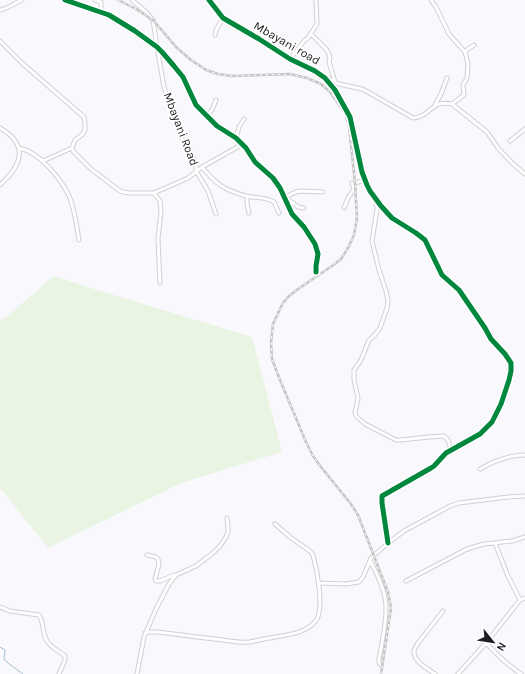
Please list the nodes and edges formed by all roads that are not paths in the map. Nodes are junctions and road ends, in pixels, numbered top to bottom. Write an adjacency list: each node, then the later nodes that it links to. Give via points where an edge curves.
1 (22, 0): 8 (street)
2 (65, 0): 9 (street)
3 (95, 0): 9 (street, via 101,2)
4 (132, 0): 15 (street, Mbayani Road, via 153,20)
5 (209, 0): 10 (street, Mbayani road)
6 (316, 0): 11 (street, via 317,24)
7 (431, 0): 16 (street, via 449,34)
8 (0, 10)
9 (102, 13): 15 (street, via 135,31)
10 (222, 18): 12 (street); 17 (street, Mbayani road)
11 (311, 34): 17 (street); 20 (street, via 329,54)
12 (215, 35)
13 (0, 41): 32 (street, via 84,117 85,130 75,140)
14 (474, 45): 16 (street)
15 (156, 47): 24 (street, via 178,71 193,100); 35 (street, Mbayani Road, via 168,99 184,144 196,162)
16 (465, 52): 22 (street, via 468,64 467,78 463,85 464,95)
17 (290, 59): 18 (street, Mbayani road)
18 (325, 78): 20 (street); 37 (street, Mbayani road, via 350,117)
19 (447, 78): 23 (street)
20 (335, 82): 23 (street, via 368,92 413,118 427,113)
21 (216, 100): 24 (street)
22 (452, 104): 23 (street, via 443,103); 36 (street, via 487,132 498,148)
23 (434, 107)
24 (206, 116): 28 (street)
25 (244, 119): 28 (street)
26 (0, 128): 31 (street, via 16,140)
27 (525, 129): 29 (street)
28 (236, 138): 30 (street)
29 (510, 141)
30 (243, 144): 34 (street); 42 (street, via 256,162 273,178)
31 (19, 148): 33 (street); 38 (street, via 14,171)
32 (72, 148): 33 (street); 40 (street, via 91,169 120,191)
33 (42, 161): 49 (street, via 51,169 70,198)
34 (202, 167): 35 (street); 41 (street, via 224,188)
35 (196, 171): 40 (street, via 181,182); 48 (street, Mbayani Road, via 208,191)
36 (525, 174)
37 (365, 180): 43 (street, Mbayani road); 45 (street, via 352,183 354,189)
38 (0, 186)
39 (323, 192): 42 (street, via 300,191)
40 (154, 193): 51 (street, via 160,201 161,211 158,239)
41 (248, 196): 46 (street); 47 (street, via 272,201)
42 (284, 196): 44 (street); 50 (street, via 292,214 315,244 318,254)
43 (375, 198): 52 (street, Mbayani road, via 392,218 425,240 442,275 459,290 491,339 511,363 511,374 492,422 480,434); 52 (street, via 377,209 372,241 388,301 380,328 369,340 354,370 358,398 355,413 365,424 396,440 444,436)
44 (304, 208)
45 (344, 208)
46 (250, 213)
47 (279, 213)
48 (216, 214)
49 (79, 240)
50 (316, 272)
51 (160, 283)
52 (451, 450): 59 (street, Mbayani road, via 434,466 382,496)
53 (525, 455): 54 (street, via 499,460)
54 (480, 469)
55 (525, 496): 59 (street, via 455,504 404,531)
56 (227, 518): 63 (street, via 228,532 220,546 196,566)
57 (275, 524): 65 (street, via 312,553)
58 (525, 537): 60 (street)
59 (388, 543): 62 (street)
60 (495, 543): 64 (street, via 467,549); 67 (street)
61 (147, 555): 63 (street, via 158,559 156,581)
62 (370, 561): 65 (street, via 359,582); 72 (street, via 382,586 386,608 379,663)
63 (176, 574): 70 (street, via 166,588)
64 (406, 581)
65 (318, 583): 70 (street, via 319,614 311,626 293,634 248,642)
66 (525, 598): 67 (street)
67 (520, 600): 71 (street)
68 (0, 607): 73 (street, via 39,615 46,639 65,656)
69 (443, 611): 75 (street, via 418,643 414,653 418,661)
70 (146, 633): 74 (street)
71 (486, 643): 76 (street); 77 (street)
72 (381, 665)
73 (59, 674)
74 (137, 674)
75 (435, 674)
76 (458, 674)
77 (521, 674)

